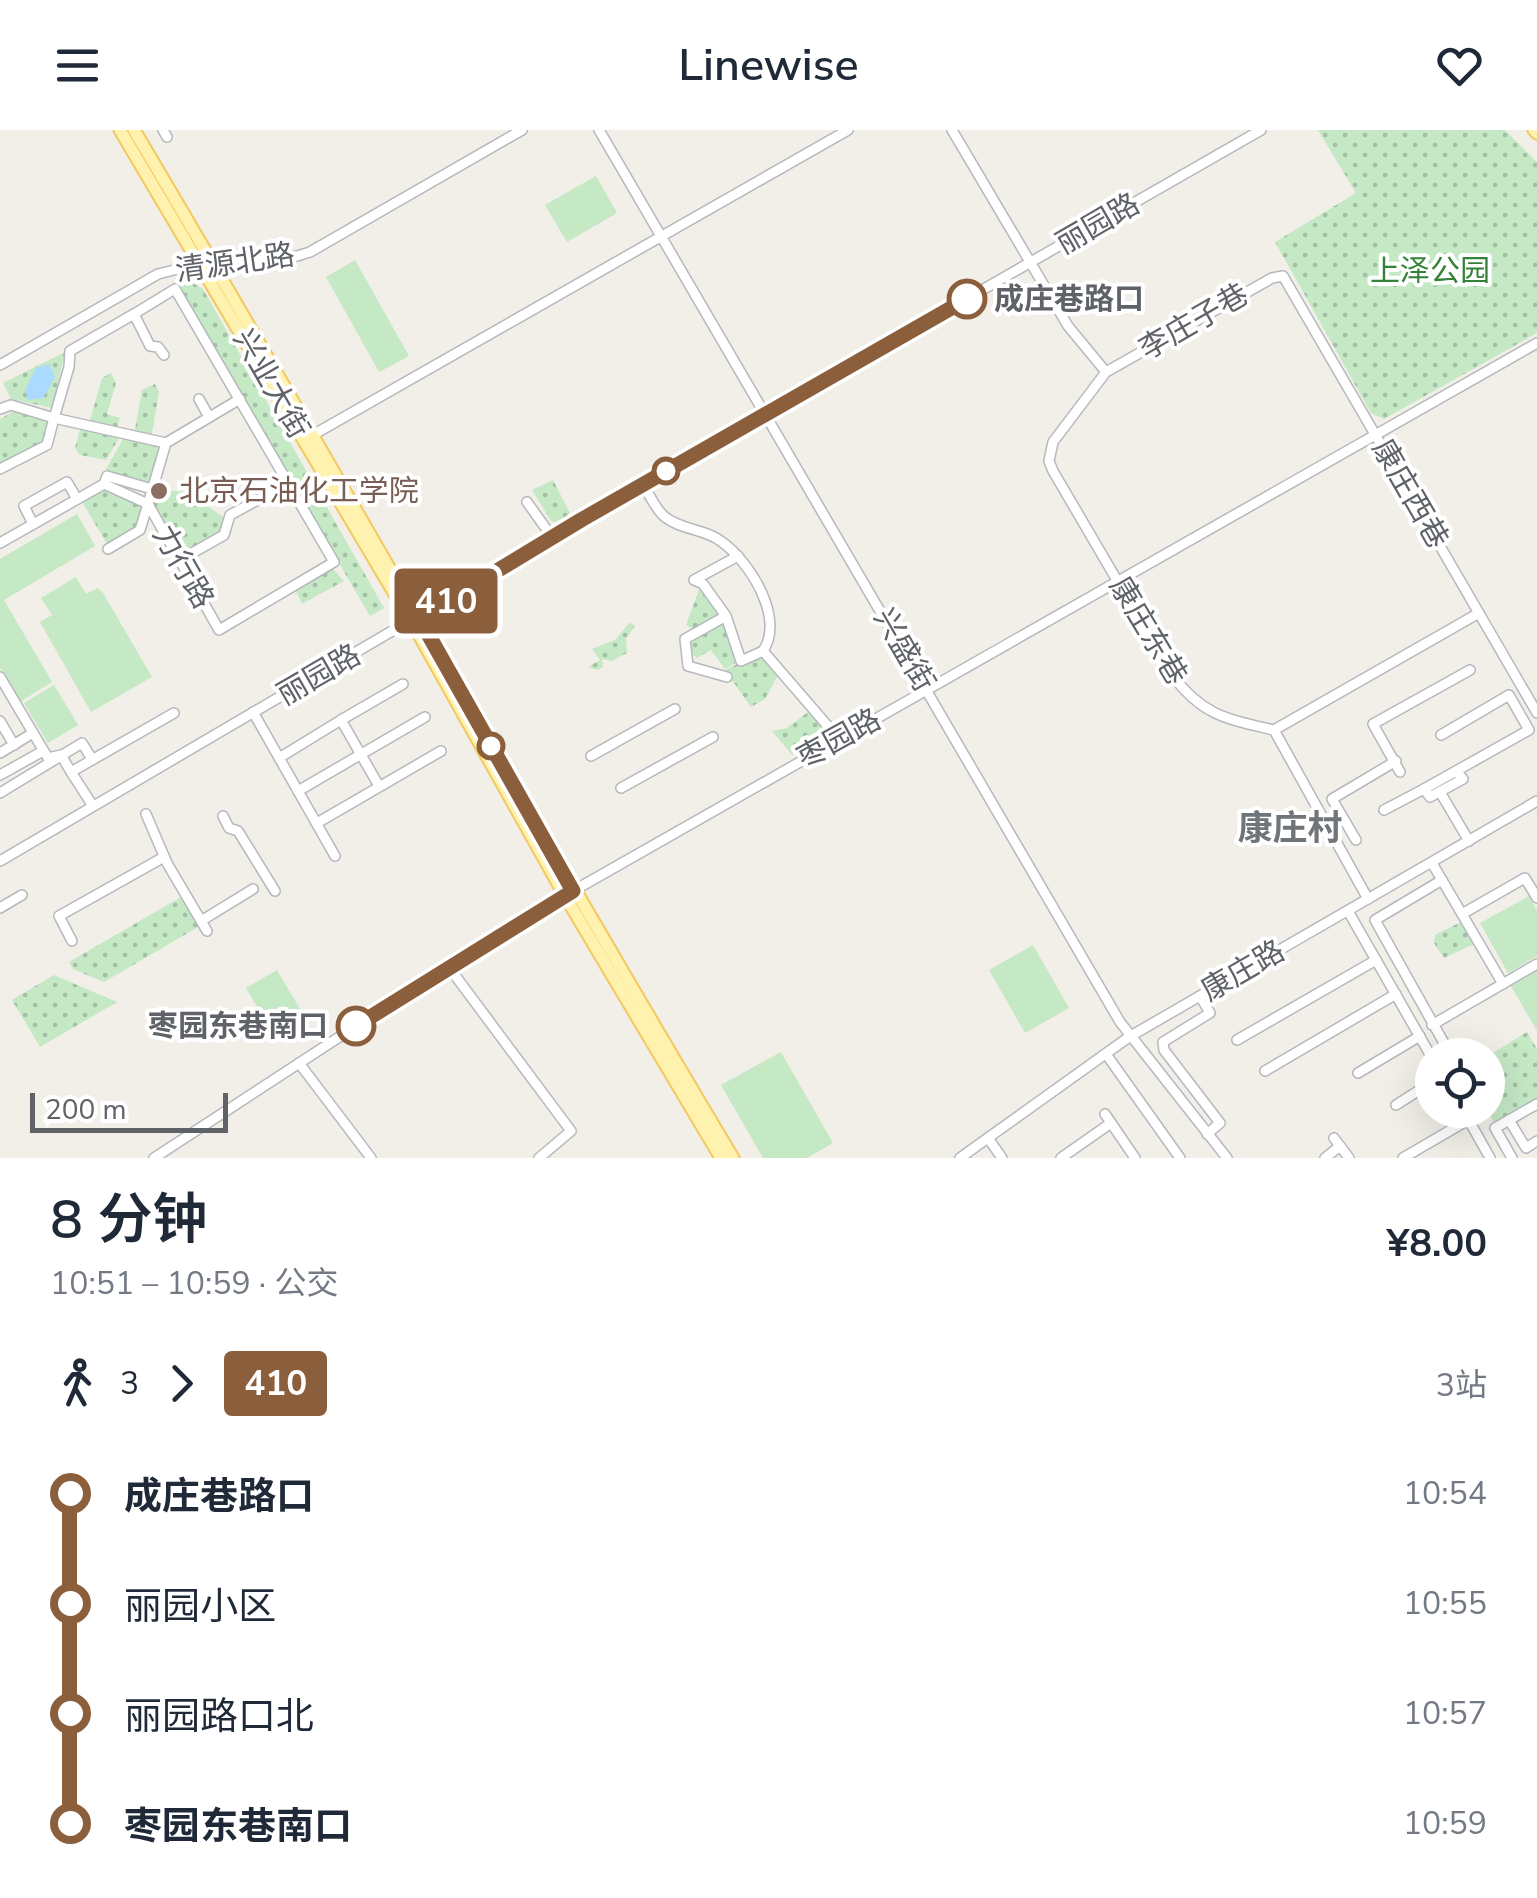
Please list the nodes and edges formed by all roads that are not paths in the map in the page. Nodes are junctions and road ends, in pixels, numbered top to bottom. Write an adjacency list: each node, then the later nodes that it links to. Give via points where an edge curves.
1 (120, 130): 10 (main road, 兴业大街)
2 (134, 130): 10 (main road, 兴业大街)
3 (522, 130): 10 (street, 清源北路, via 310,252)
4 (599, 130): 8 (street, 兴盛街)
5 (848, 130): 8 (street)
6 (952, 130): 9 (street)
7 (1262, 130): 9 (street, 丽园路)
8 (661, 236): 20 (street, 兴盛街); 24 (street)
9 (1030, 263): 16 (street); 20 (street, 丽园路)
10 (207, 265): 15 (street, 清源北路, via 145,280); 24 (main road, 兴业大街); 43 (main road, 兴业大街)
11 (1283, 276): 16 (street, 李庄子巷); 23 (street, 康庄西巷)
12 (134, 314): 14 (street, via 150,346); 18 (street, via 175,289); 22 (street, via 70,351)
13 (1537, 342): 23 (street, 枣园路)
14 (164, 354)
15 (0, 365)
16 (1106, 372): 40 (street, 康庄东巷, via 1052,442 1049,461)
17 (199, 399): 21 (street)
18 (240, 399): 21 (street); 27 (street)
19 (0, 408): 22 (street)
20 (765, 415): 29 (street, 丽园路); 49 (street, 兴盛街)
21 (210, 417): 25 (street)
22 (54, 418): 25 (street); 26 (street, via 47,445)
23 (1375, 435): 40 (street, 枣园路); 41 (street, 康庄西巷)
24 (311, 436): 43 (main road, 兴业大街)
25 (166, 443): 30 (street, 力行路)
26 (0, 469)
27 (288, 483): 39 (street, via 230,515 224,534); 39 (street, 力行路, via 334,562 219,630)
28 (104, 484): 30 (street, via 107,476); 31 (street); 33 (street)
29 (643, 484): 35 (street, 丽园路); 38 (street, via 664,516 721,540)
30 (152, 489): 33 (street, 力行路)
31 (77, 499): 34 (street); 34 (street, via 66,482 24,506)
32 (526, 502): 35 (street)
33 (148, 504): 37 (street, 力行路, via 140,530); 39 (street, 力行路)
34 (32, 524): 36 (street)
35 (552, 537): 43 (street, 丽园路)
36 (0, 543)
37 (108, 549)
38 (738, 556): 42 (street, via 694,580); 44 (street, via 765,602 769,628)
39 (180, 560)
40 (1118, 582): 49 (street, 枣园路); 59 (street, 康庄东巷, via 1188,697 1226,719)
41 (1479, 613): 55 (street, 康庄西巷); 59 (street)
42 (726, 616): 44 (street, via 742,661); 47 (street, via 684,639 688,666)
43 (415, 620): 54 (street, 丽园路); 99 (main road, 兴业大街)
44 (763, 652): 63 (street)
45 (1470, 670): 73 (street, via 1373,724)
46 (0, 677): 50 (street)
47 (727, 677)
48 (403, 684): 57 (street)
49 (927, 690): 63 (street, 枣园路); 117 (street, 兴盛街)
50 (14, 700): 51 (street); 60 (street)
51 (0, 708)
52 (675, 709): 69 (street)
53 (174, 712): 72 (street)
54 (253, 712): 71 (street); 85 (street, 丽园路)
55 (1537, 712)
56 (425, 718): 68 (street)
57 (341, 720): 68 (street); 71 (street)
58 (0, 721): 64 (street)
59 (1274, 730): 102 (street)
60 (33, 733): 64 (street); 65 (street)
61 (1441, 735): 74 (street, via 1509,695 1529,730)
62 (713, 736): 79 (street)
63 (839, 739): 99 (street, 枣园路)
64 (14, 745): 67 (street)
65 (44, 750): 70 (street, via 48,758); 77 (street)
66 (441, 751): 78 (street)
67 (0, 753)
68 (360, 754): 78 (street); 81 (street)
69 (591, 756)
70 (62, 758): 72 (street, via 82,744); 75 (street); 83 (street)
71 (278, 758): 81 (street)
72 (92, 759): 75 (street)
73 (1396, 762): 76 (street); 90 (street, via 1332,799)
74 (1456, 771): 80 (street); 82 (street, via 1463,779)
75 (71, 772): 85 (street)
76 (1400, 772)
77 (0, 775)
78 (379, 786): 89 (street)
79 (621, 788)
80 (1424, 789): 82 (street, via 1430,797); 86 (street)
81 (298, 791): 89 (street)
82 (1440, 792): 91 (street)
83 (0, 793)
84 (1537, 801): 91 (street, 康庄路)
85 (93, 806): 94 (street, 丽园路)
86 (1384, 810)
87 (146, 814): 93 (street)
88 (223, 816): 98 (street)
89 (317, 823): 92 (street)
90 (1356, 840)
91 (1469, 841): 95 (street, 康庄路)
92 (336, 856)
93 (164, 857): 106 (street); 108 (street, via 59,916)
94 (0, 861)
95 (1432, 862): 96 (street); 102 (street, 康庄路)
96 (1442, 880): 105 (street); 115 (street, via 1375,920)
97 (252, 889): 106 (street)
98 (275, 891)
99 (569, 893): 111 (street, 枣园路); 137 (main road, 兴业大街); 138 (main road, 兴业大街)
100 (22, 895): 103 (street)
101 (1537, 898): 105 (street, via 1525,878)
102 (1368, 899): 104 (street, 康庄路)
103 (0, 908)
104 (1348, 911): 109 (street); 114 (street, 康庄路)
105 (1462, 914): 112 (street)
106 (200, 921): 107 (street)
107 (206, 932)
108 (72, 940)
109 (1376, 960): 113 (street); 119 (street)
110 (1537, 964): 112 (street)
111 (448, 966): 121 (street, 枣园路); 136 (street, via 571,1131)
112 (1503, 984): 115 (street)
113 (1396, 994): 116 (street); 122 (street)
114 (1200, 996): 117 (street, 康庄路); 130 (street, via 1210,1014 1163,1042 1220,1123)
115 (1432, 1025): 118 (street)
116 (1420, 1036): 123 (street)
117 (1129, 1037): 120 (street, 康庄路); 130 (street, 兴盛街)
118 (1440, 1038)
119 (1237, 1040)
120 (1106, 1054): 131 (street, 康庄路); 143 (street)
121 (299, 1063): 134 (street, 枣园路); 135 (street)
122 (1265, 1071)
123 (1358, 1073)
124 (1415, 1093): 126 (street)
125 (1537, 1104): 127 (street)
126 (1396, 1105)
127 (1509, 1120): 132 (street, via 1526,1148); 148 (street, via 1494,1128)
128 (1447, 1128): 147 (street)
129 (1472, 1128): 133 (street)
130 (1207, 1134): 144 (street, 兴盛街)
131 (988, 1138): 139 (street, 康庄路); 140 (street)
132 (1537, 1141)
133 (1488, 1157)
134 (154, 1158)
135 (371, 1158)
136 (539, 1158)
137 (721, 1158)
138 (733, 1158)
139 (960, 1158)
140 (1002, 1158)
141 (1061, 1158): 142 (street, via 1108,1119)
142 (1135, 1158)
143 (1180, 1158)
144 (1227, 1158)
145 (1325, 1158): 146 (street, via 1337,1142)
146 (1349, 1158)
147 (1404, 1158)
148 (1512, 1158)

